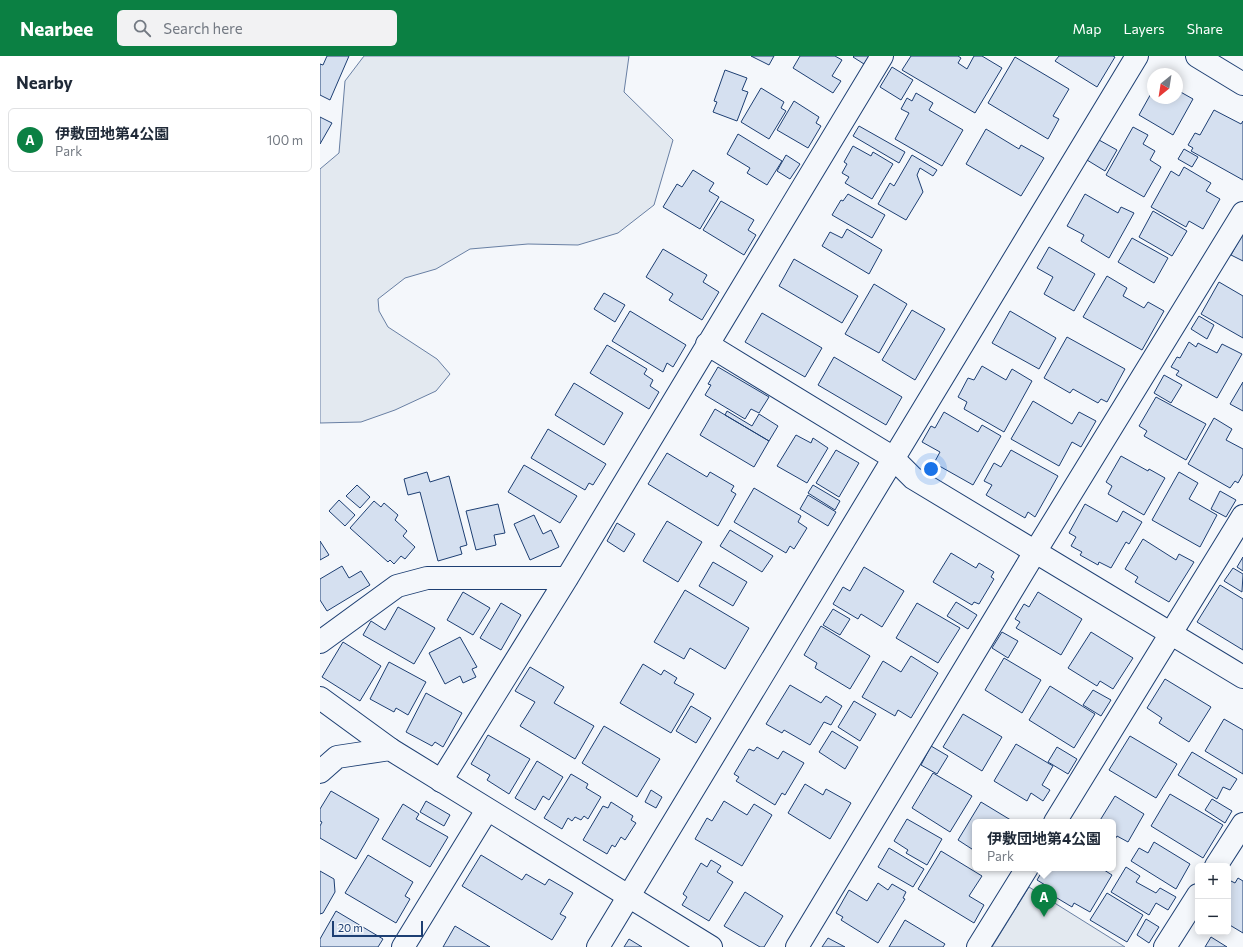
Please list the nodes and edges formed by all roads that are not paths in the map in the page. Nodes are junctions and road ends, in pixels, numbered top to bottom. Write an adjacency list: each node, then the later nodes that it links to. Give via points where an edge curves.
1 (882, 56): 6 (street)
2 (1137, 56): 7 (street)
3 (1197, 56): 4 (street)
4 (1243, 84)
5 (1243, 213): 9 (street)
6 (707, 344): 7 (street); 10 (street)
7 (892, 457): 9 (street, via 914,478); 23 (street)
8 (1243, 516): 11 (street)
9 (1035, 552): 11 (street); 28 (street)
10 (567, 578): 12 (street, via 427,578 397,586); 17 (street)
11 (1171, 633): 13 (street); 19 (street)
12 (320, 642)
13 (1243, 677)
14 (320, 698): 15 (street)
15 (390, 749): 16 (street, via 337,756); 17 (street)
16 (320, 772)
17 (441, 781): 18 (street)
18 (487, 810): 23 (street); 25 (street)
19 (1057, 819)
20 (1243, 824): 21 (street)
21 (1218, 863)
22 (1024, 871): 29 (street)
23 (628, 897): 26 (street); 27 (street)
24 (1195, 899): 30 (street)
25 (402, 947)
26 (598, 947)
27 (711, 947)
28 (796, 947)
29 (978, 947)
30 (1165, 947)

